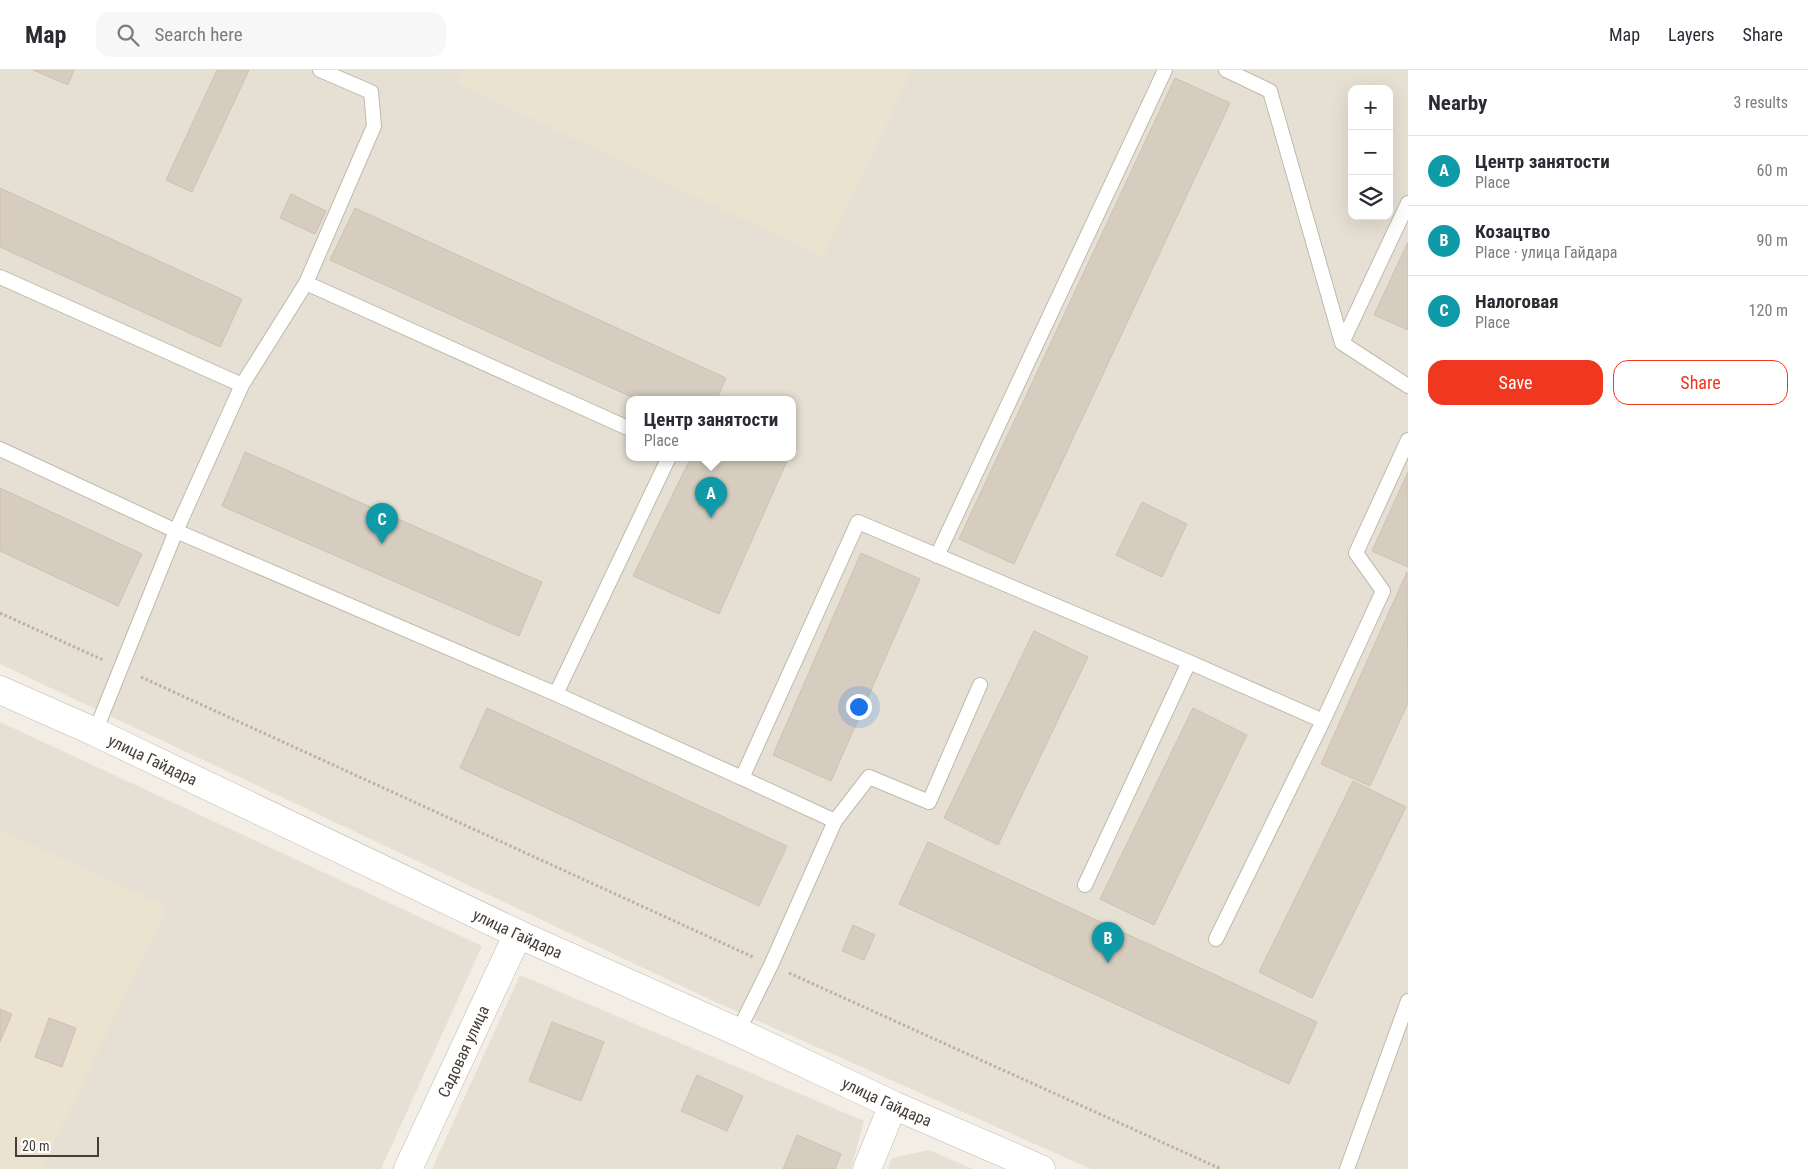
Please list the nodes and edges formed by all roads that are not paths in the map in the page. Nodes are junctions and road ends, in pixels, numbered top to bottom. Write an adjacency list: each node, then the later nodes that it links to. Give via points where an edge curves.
1 (320, 70): 6 (lane, via 371,92 374,126)
2 (1165, 70): 15 (lane)
3 (1226, 70): 7 (lane, via 1270,91)
4 (1408, 203): 7 (lane)
5 (0, 277): 8 (lane)
6 (306, 283): 8 (lane); 10 (lane)
7 (1342, 343): 9 (lane)
8 (242, 385): 14 (lane)
9 (1408, 386)
10 (626, 427)
11 (1408, 440): 20 (lane, via 1356,553 1383,591)
12 (0, 449): 14 (lane)
13 (667, 461): 19 (lane)
14 (176, 531): 19 (lane); 21 (lane)
15 (937, 556): 16 (lane); 22 (lane, via 858,522)
16 (1189, 662): 20 (lane); 24 (lane)
17 (980, 685): 23 (lane, via 929,802 869,777)
18 (0, 690): 21 (street, улица Гайдара)
19 (556, 694): 22 (lane)
20 (1323, 721): 26 (lane)
21 (95, 732): 25 (street, улица Гайдара)
22 (742, 778): 23 (lane)
23 (835, 821): 28 (lane)
24 (1085, 885)
25 (518, 934): 28 (street, улица Гайдара); 30 (street, Садовая улица)
26 (1216, 939)
27 (1408, 1001): 33 (lane)
28 (738, 1032): 29 (street, улица Гайдара)
29 (892, 1105): 31 (street); 32 (street, улица Гайдара)
30 (408, 1169)
31 (867, 1169)
32 (1041, 1169)
33 (1347, 1169)

